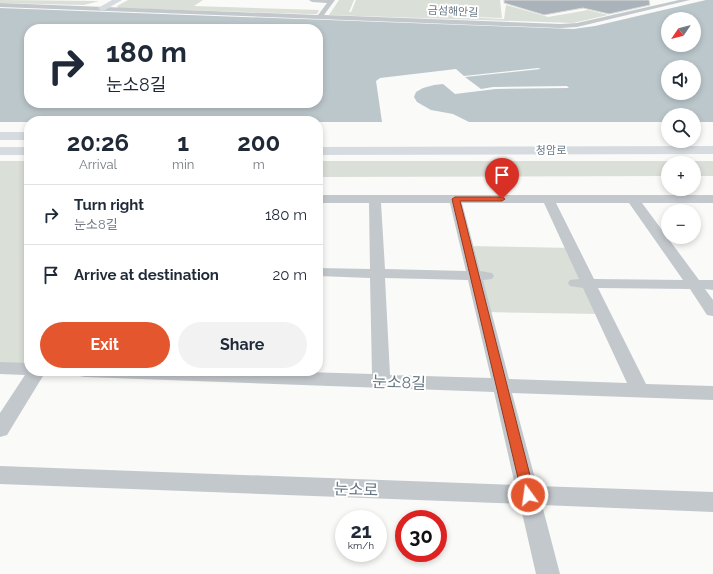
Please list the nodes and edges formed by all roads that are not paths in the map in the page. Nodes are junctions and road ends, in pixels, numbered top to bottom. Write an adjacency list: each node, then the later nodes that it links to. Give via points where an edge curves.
1 (118, 0): 8 (main road)
2 (312, 0): 5 (street)
3 (650, 0): 7 (street)
4 (688, 0): 7 (street, 금섬해안길)
5 (331, 1): 9 (street)
6 (0, 4): 8 (street, 금섬해안길)
7 (669, 4): 9 (street, 금섬해안길, via 577,25 560,26)
8 (102, 8): 9 (street, 금섬해안길)
9 (320, 16)
10 (0, 136): 11 (main road)
11 (24, 136)
12 (463, 137): 13 (main road, 청암로)
13 (661, 138)
14 (701, 138): 15 (main road)
15 (713, 138)
16 (713, 150): 19 (main road, 청암로)
17 (0, 151): 18 (main road)
18 (24, 151)
19 (323, 151)
20 (323, 199): 21 (street)
21 (375, 199): 22 (street); 27 (street)
22 (455, 199): 23 (street); 28 (street)
23 (548, 199): 24 (street); 29 (street)
24 (633, 199): 25 (street); 30 (street)
25 (713, 199)
26 (323, 272): 27 (street)
27 (378, 273): 28 (street); 37 (street)
28 (480, 276): 38 (street)
29 (582, 283): 30 (street); 39 (street)
30 (694, 285): 31 (street); 32 (street)
31 (713, 285)
32 (713, 311)
33 (0, 368): 34 (street)
34 (24, 369)
35 (34, 376): 41 (street)
36 (300, 376): 37 (street, 눈소8길)
37 (381, 381): 38 (street, 눈소8길)
38 (501, 386): 39 (street, 눈소8길); 43 (street)
39 (640, 391): 40 (street, 눈소8길)
40 (713, 393)
41 (0, 429)
42 (0, 475): 43 (street, 눈소로)
43 (528, 495): 44 (street, 눈소로); 45 (street)
44 (713, 502)
45 (548, 574)

